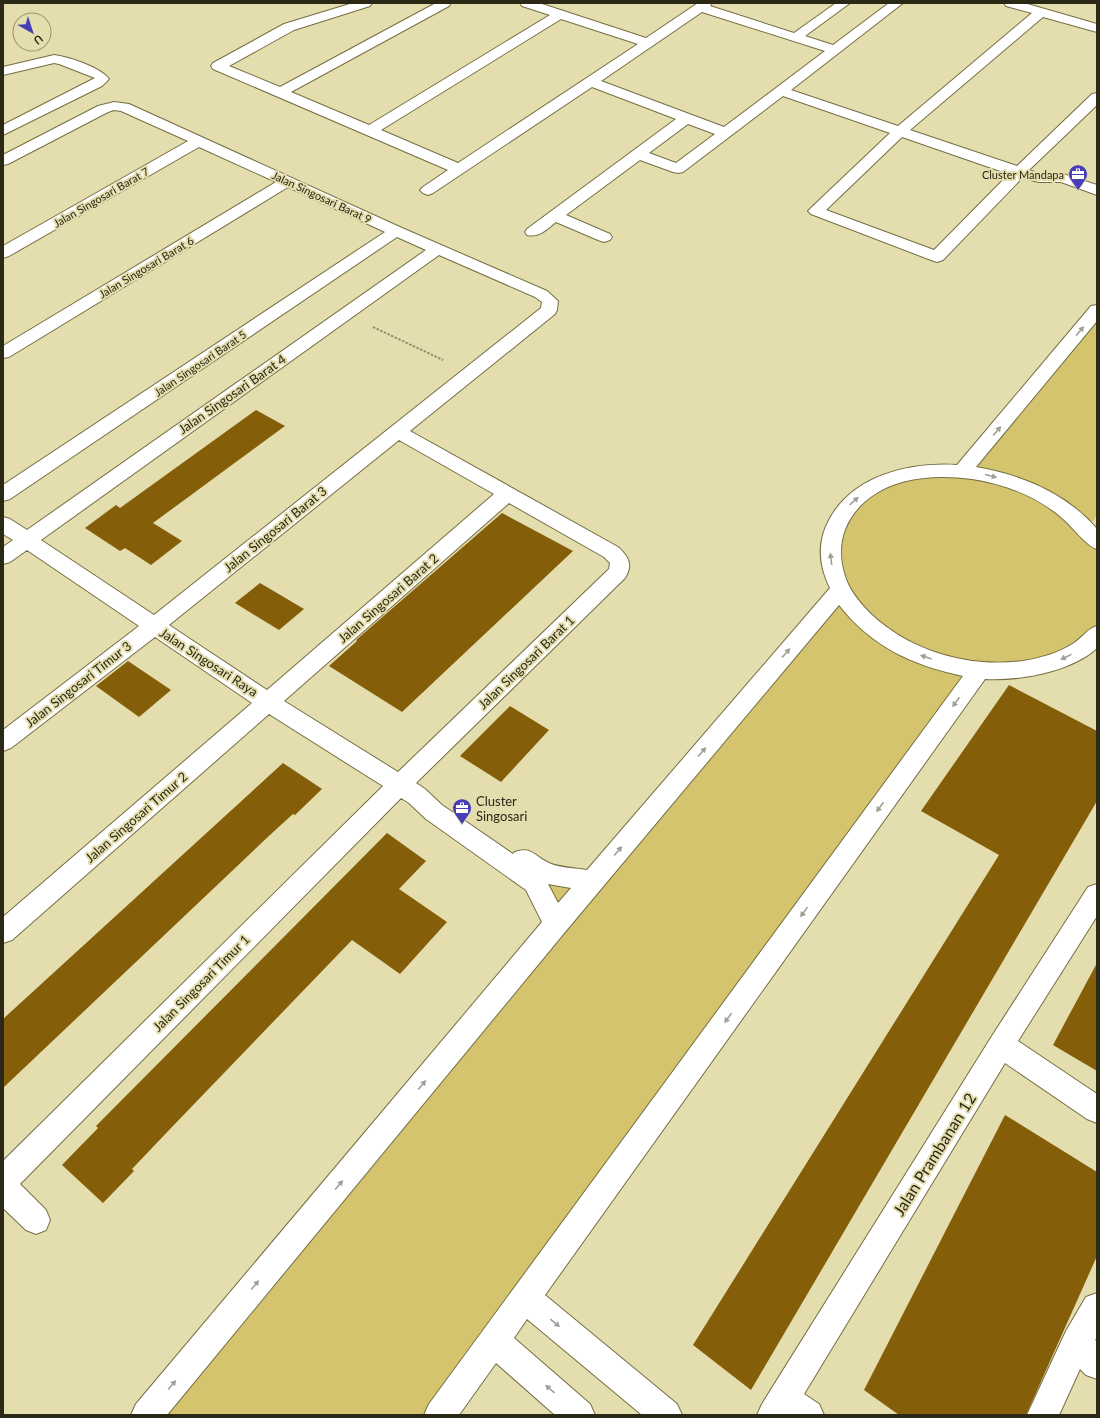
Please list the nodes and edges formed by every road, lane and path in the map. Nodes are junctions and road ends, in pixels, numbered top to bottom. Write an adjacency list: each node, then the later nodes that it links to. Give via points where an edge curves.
1 (366, 3): 17 (street, via 289,27 218,66)
2 (445, 3): 17 (street)
3 (526, 3): 9 (street)
4 (844, 3): 11 (street)
5 (897, 3): 13 (street)
6 (1010, 3): 8 (street)
7 (703, 5): 11 (street); 12 (street)
8 (1041, 12): 10 (street); 22 (street)
9 (560, 14): 12 (street); 21 (street)
10 (1097, 28)
11 (796, 37): 13 (street)
12 (648, 43): 15 (street)
13 (835, 50): 16 (street)
14 (3, 71): 20 (street, via 54,59 62,60 102,79)
15 (591, 82): 19 (street); 27 (street)
16 (782, 91): 22 (street); 23 (street)
17 (280, 93): 21 (street)
18 (1097, 97): 28 (street)
19 (687, 118): 23 (street); 25 (street)
20 (3, 131)
21 (370, 131): 27 (street)
22 (900, 131): 28 (street); 28 (street, via 816,210 943,260)
23 (726, 133): 25 (street, via 678,169)
24 (199, 141): 26 (street, Jalan Singosari Barat 9, via 124,107 114,106 103,109); 30 (street, Jalan Singosari Barat 9); 39 (street, Jalan Singosari Barat 7)
25 (638, 154): 34 (street)
26 (3, 161)
27 (459, 169): 31 (street)
28 (1019, 172): 29 (street)
29 (1039, 178): 32 (street, via 1063,178); 33 (street, via 1050,189)
30 (288, 181): 35 (street, Jalan Singosari Barat 9); 43 (street, Jalan Singosari Barat 6)
31 (428, 190)
32 (1097, 190)
33 (1057, 191)
34 (555, 216): 36 (street); 37 (street)
35 (396, 231): 38 (street, Jalan Singosari Barat 9); 47 (street, Jalan Singosari Barat 5)
36 (533, 232)
37 (604, 237)
38 (437, 249): 40 (street, Jalan Singosari Barat 9); 42 (street, Jalan Singosari Barat 4)
39 (3, 253)
40 (541, 294): 44 (street, Jalan Singosari Barat 3, via 550,301 549,310)
41 (1097, 310): 46 (street, one-way to 41)
42 (345, 314): 44 (path); 51 (street, Jalan Singosari Barat 4)
43 (3, 353)
44 (470, 372): 45 (street, Jalan Singosari Barat 3)
45 (397, 431): 48 (street); 54 (street, Jalan Singosari Barat 3)
46 (963, 471): 50 (street, one-way to 50, via 1026,487); 53 (street, one-way to 46, via 833,571 830,551 833,532 840,516 853,501 869,489 912,473)
47 (3, 494)
48 (507, 494): 57 (street, Jalan Singosari Barat 2); 59 (street, Jalan Singosari Barat 1, via 611,552 621,566 618,573)
49 (3, 524): 51 (street, Jalan Singosari Raya)
50 (1094, 528)
51 (28, 540): 52 (street, Jalan Singosari Barat 4); 54 (street, Jalan Singosari Raya)
52 (3, 557)
53 (840, 590): 56 (street, one-way to 53, via 921,656 894,643 854,610); 61 (street, one-way to 53)
54 (154, 626): 57 (street, Jalan Singosari Raya); 58 (street, Jalan Singosari Timur 3)
55 (1097, 634): 56 (street, one-way to 56, via 1079,650 1058,661 1007,671)
56 (979, 670): 70 (street, one-way to 70)
57 (268, 702): 59 (street, Jalan Singosari Raya); 64 (street, Jalan Singosari Timur 2)
58 (3, 742)
59 (408, 791): 60 (street, via 434,812); 67 (street, Jalan Singosari Timur 1)
60 (540, 878): 61 (street); 63 (street)
61 (592, 880): 63 (street)
62 (1097, 895): 65 (street, Jalan Prambanan 12)
63 (556, 924): 76 (street, one-way to 63)
64 (3, 932)
65 (1001, 1045): 66 (street); 75 (street, Jalan Prambanan 12)
66 (1097, 1110)
67 (3, 1181)
68 (3, 1188): 69 (street)
69 (36, 1220)
70 (525, 1298): 72 (street); 79 (street, one-way to 79)
71 (1097, 1308): 73 (street)
72 (494, 1341): 77 (street); 78 (street, one-way to 72)
73 (1077, 1342): 74 (street); 80 (street)
74 (1097, 1364)
75 (788, 1410)
76 (147, 1415)
77 (440, 1415)
78 (579, 1415)
79 (666, 1415)
80 (1043, 1415)

